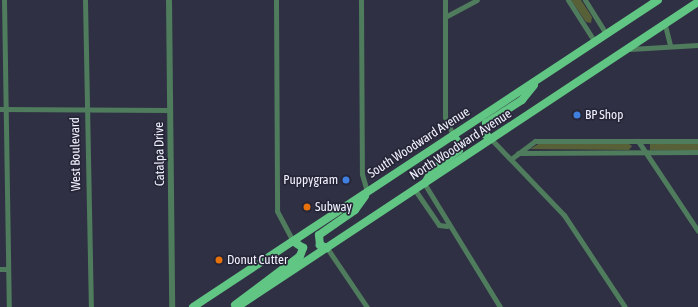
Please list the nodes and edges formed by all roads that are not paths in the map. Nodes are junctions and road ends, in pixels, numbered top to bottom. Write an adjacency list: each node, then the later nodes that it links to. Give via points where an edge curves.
1 (4, 0): 21 (street)
2 (85, 0): 22 (street, West Boulevard)
3 (169, 0): 23 (street, Catalpa Drive)
4 (276, 0): 37 (street, via 278,211)
5 (361, 0): 34 (street, via 362,174)
6 (451, 0): 11 (street)
7 (477, 0): 13 (street)
8 (568, 0): 16 (street)
9 (585, 0): 15 (street)
10 (658, 0): 15 (main road, South Woodward Avenue)
11 (445, 1): 13 (street)
12 (698, 2): 14 (main road, North Woodward Avenue)
13 (445, 17): 24 (street, via 445,117)
14 (665, 25): 17 (street); 19 (main road, North Woodward Avenue)
15 (606, 34): 16 (main road, South Woodward Avenue)
16 (595, 42): 20 (main road, South Woodward Avenue)
17 (670, 45): 18 (street); 19 (street)
18 (698, 45)
19 (630, 48): 25 (main road, North Woodward Avenue)
20 (540, 78): 24 (main road, South Woodward Avenue); 25 (main road, via 522,100 486,123 486,135)
21 (3, 109): 22 (street); 40 (street)
22 (87, 110): 23 (street); 42 (street, West Boulevard)
23 (170, 110): 43 (street, Catalpa Drive)
24 (453, 135): 32 (main road, via 460,144 459,150 433,168); 34 (main road, South Woodward Avenue)
25 (491, 139): 31 (street); 32 (main road, North Woodward Avenue)
26 (638, 141): 27 (street); 28 (street); 30 (street, via 535,141)
27 (698, 141)
28 (644, 152): 29 (street); 30 (street); 36 (street)
29 (698, 152)
30 (518, 153): 31 (street)
31 (512, 159): 49 (street, via 564,215)
32 (424, 184): 33 (main road, North Woodward Avenue); 35 (street, via 448,219)
33 (415, 190): 35 (street, via 439,225); 38 (main road, North Woodward Avenue)
34 (367, 192): 37 (main road, South Woodward Avenue); 38 (main road, via 355,210 319,235 320,246)
35 (447, 226): 48 (street)
36 (698, 230)
37 (293, 241): 44 (main road, South Woodward Avenue); 45 (main road, via 302,248 300,256 246,294)
38 (327, 248): 46 (main road, North Woodward Avenue); 47 (street)
39 (0, 269): 40 (street)
40 (8, 269): 41 (street)
41 (9, 307)
42 (92, 307)
43 (172, 307)
44 (193, 307)
45 (233, 307)
46 (237, 307)
47 (367, 307)
48 (500, 307)
49 (625, 307)

